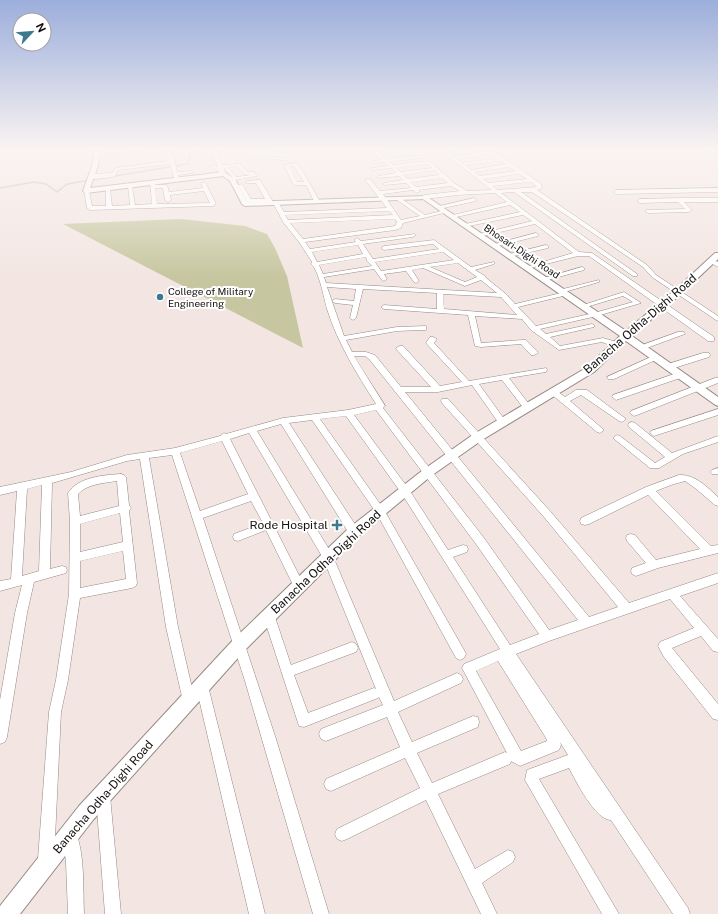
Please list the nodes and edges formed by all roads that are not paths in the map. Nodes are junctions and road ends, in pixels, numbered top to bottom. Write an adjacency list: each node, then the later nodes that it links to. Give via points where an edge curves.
1 (86, 191): 37 (street, via 90,208)
2 (108, 192): 37 (street)
3 (131, 192): 35 (street)
4 (154, 192): 36 (street)
5 (185, 192): 22 (street)
6 (207, 192): 36 (street, via 213,204)
7 (239, 192): 32 (street, via 245,204)
8 (244, 192): 32 (street, via 249,201)
9 (265, 192): 32 (street)
10 (312, 192): 33 (street)
11 (391, 192): 20 (street)
12 (418, 192): 23 (street)
13 (496, 192): 14 (street); 21 (street); 34 (street)
14 (503, 192)
15 (517, 192): 47 (street)
16 (535, 192): 44 (street)
17 (616, 192): 18 (street)
18 (641, 192)
19 (688, 192): 28 (street)
20 (379, 193): 25 (street)
21 (466, 193): 23 (street)
22 (167, 194): 30 (street)
23 (423, 197): 24 (street); 41 (street, Bhosari-Dighi Road)
24 (399, 198): 25 (street); 46 (street)
25 (384, 199): 33 (street); 38 (street)
26 (474, 200): 41 (street)
27 (679, 200): 28 (street); 31 (street); 40 (street, via 689,210)
28 (698, 200): 29 (street); 39 (street)
29 (718, 200)
30 (168, 201)
31 (640, 201)
32 (272, 202): 33 (street); 43 (street)
33 (317, 202)
34 (511, 203): 41 (street); 42 (street)
35 (133, 206): 36 (street); 37 (street)
36 (155, 206)
37 (109, 207)
38 (390, 209): 43 (street); 45 (street)
39 (707, 209)
40 (648, 211)
41 (445, 212): 46 (street); 51 (street, Bhosari-Dighi Road)
42 (524, 212): 50 (street); 51 (street)
43 (281, 214): 48 (street)
44 (570, 215): 47 (street); 88 (street, via 645,266 654,276)
45 (395, 217): 48 (street); 49 (street)
46 (424, 217): 49 (street)
47 (554, 218): 78 (street)
48 (286, 222): 56 (street)
49 (400, 222): 52 (street, via 399,227)
50 (537, 222): 53 (street); 63 (street)
51 (464, 225): 53 (street, Bhosari-Dighi Road)
52 (352, 234): 56 (street); 57 (street)
53 (478, 235): 58 (street, Bhosari-Dighi Road)
54 (536, 235): 58 (street)
55 (413, 236): 57 (street)
56 (302, 241): 62 (street)
57 (359, 244): 62 (street); 64 (street)
58 (494, 245): 65 (street, Bhosari-Dighi Road)
59 (546, 247): 65 (street)
60 (384, 248): 61 (street, via 434,242)
61 (444, 250): 67 (street); 68 (street)
62 (308, 251): 70 (street)
63 (578, 254): 73 (street); 94 (street, via 590,254)
64 (366, 255): 67 (street); 70 (street)
65 (508, 255): 73 (street, Bhosari-Dighi Road)
66 (716, 260): 88 (street, Banacha Odha-Dighi Road)
67 (370, 261): 71 (street)
68 (458, 261): 72 (street); 75 (street)
69 (492, 263): 75 (street)
70 (314, 264): 79 (street)
71 (375, 267): 77 (street); 79 (street)
72 (424, 267): 74 (street); 80 (street, via 465,284)
73 (528, 268): 82 (street, Bhosari-Dighi Road)
74 (408, 269): 77 (street); 83 (street)
75 (471, 269): 80 (street)
76 (582, 269): 82 (street)
77 (379, 273): 81 (street)
78 (635, 275)
79 (321, 276): 85 (street)
80 (483, 277): 90 (street)
81 (384, 279)
82 (544, 279): 89 (street, Bhosari-Dighi Road)
83 (416, 281)
84 (597, 281): 89 (street)
85 (323, 285): 86 (street); 113 (street, via 334,324)
86 (360, 287): 87 (street); 93 (street)
87 (440, 292): 90 (street); 100 (street)
88 (678, 292): 94 (street, Banacha Odha-Dighi Road); 107 (street)
89 (563, 293): 95 (street); 96 (street, Bhosari-Dighi Road)
90 (504, 295): 95 (street)
91 (399, 300): 98 (street)
92 (335, 301): 93 (street)
93 (356, 303): 105 (street)
94 (663, 305): 115 (street); 116 (street, Banacha Odha-Dighi Road)
95 (513, 306): 104 (street)
96 (583, 306): 102 (street, Bhosari-Dighi Road); 102 (street, via 624,294 638,303)
97 (384, 307): 98 (street)
98 (401, 308): 99 (street); 103 (street)
99 (425, 310): 100 (street); 106 (street)
100 (442, 311): 101 (street)
101 (471, 313): 104 (street); 119 (street, via 478,344 523,342)
102 (595, 315): 110 (street); 116 (street, Bhosari-Dighi Road)
103 (403, 317)
104 (522, 317): 110 (street)
105 (352, 318)
106 (425, 318)
107 (718, 319)
108 (592, 326): 112 (street)
109 (423, 328): 113 (street, via 398,328)
110 (534, 328): 112 (street)
111 (681, 334): 117 (street)
112 (545, 336): 116 (street, via 559,348 603,340)
113 (342, 339): 120 (street)
114 (433, 339): 129 (street, via 430,343)
115 (711, 339)
116 (621, 340): 117 (street, Bhosari-Dighi Road); 133 (street, Banacha Odha-Dighi Road)
117 (641, 347): 122 (street, Bhosari-Dighi Road)
118 (400, 348): 131 (street)
119 (534, 353)
120 (349, 354): 132 (street, via 370,354); 137 (street, via 380,403)
121 (706, 355): 123 (street)
122 (656, 358): 123 (street, Bhosari-Dighi Road); 126 (street)
123 (668, 367): 125 (street, Bhosari-Dighi Road)
124 (543, 370): 127 (street)
125 (680, 374): 130 (street, Bhosari-Dighi Road); 134 (street)
126 (611, 377)
127 (504, 378): 129 (street); 138 (street)
128 (718, 380): 130 (street)
129 (471, 384): 131 (street); 145 (street)
130 (699, 388): 136 (street, Bhosari-Dighi Road); 141 (street)
131 (438, 389): 132 (street)
132 (398, 390): 155 (street)
133 (559, 397): 138 (street, Banacha Odha-Dighi Road); 143 (street, via 584,392); 148 (street)
134 (616, 397)
135 (445, 401): 151 (street)
136 (718, 402)
137 (379, 408): 140 (street); 158 (street)
138 (528, 408): 145 (street, Banacha Odha-Dighi Road)
139 (718, 412): 149 (street)
140 (348, 413): 142 (street); 163 (street)
141 (634, 413)
142 (314, 417): 144 (street); 167 (street)
143 (622, 419)
144 (283, 421): 147 (street); 172 (street)
145 (503, 423): 151 (street, Banacha Odha-Dighi Road)
146 (632, 424): 157 (street)
147 (251, 429): 150 (street); 179 (street)
148 (600, 430)
149 (654, 433)
150 (224, 436): 154 (street); 164 (street)
151 (478, 437): 155 (street, Banacha Odha-Dighi Road); 192 (street)
152 (617, 438): 157 (street, via 650,465 656,466)
153 (718, 439): 157 (street)
154 (174, 451): 156 (street); 168 (street)
155 (453, 455): 158 (street, Banacha Odha-Dighi Road); 194 (street)
156 (144, 456): 159 (street, via 127,458); 206 (street, via 172,627)
157 (671, 457)
158 (427, 473): 163 (street, Banacha Odha-Dighi Road); 196 (street, via 480,541)
159 (47, 480): 160 (street); 184 (street)
160 (22, 485): 162 (street); 187 (street)
161 (649, 490): 165 (street, via 686,478); 170 (street); 177 (street)
162 (0, 491)
163 (405, 491): 167 (street, Banacha Odha-Dighi Road); 178 (street)
164 (254, 496): 168 (street); 171 (street)
165 (718, 502)
166 (126, 508): 169 (street); 169 (street, via 121,477 84,484 73,493); 175 (street)
167 (380, 511): 172 (street, Banacha Odha-Dighi Road); 200 (street)
168 (197, 516): 197 (street)
169 (75, 521): 180 (street)
170 (585, 521)
171 (269, 525): 173 (street); 189 (street)
172 (354, 532): 179 (street, Banacha Odha-Dighi Road)
173 (238, 537)
174 (631, 538): 181 (street)
175 (129, 545): 180 (street); 190 (street, via 132,583)
176 (463, 549): 178 (street)
177 (714, 550): 181 (street)
178 (446, 555): 201 (street)
179 (328, 557): 189 (street, Banacha Odha-Dighi Road); 207 (street)
180 (75, 558): 190 (street)
181 (654, 565): 183 (street)
182 (62, 570): 184 (street)
183 (636, 571)
184 (44, 575): 186 (street)
185 (718, 578): 191 (street)
186 (29, 579): 187 (street); 211 (street)
187 (16, 582): 188 (street)
188 (0, 586)
189 (299, 586): 193 (street, Banacha Odha-Dighi Road)
190 (75, 594): 221 (street, via 55,712)
191 (672, 594): 192 (street); 195 (street)
192 (627, 609): 194 (street)
193 (270, 615): 197 (street, Banacha Odha-Dighi Road); 202 (street)
194 (587, 623): 196 (street)
195 (703, 630): 198 (street); 208 (street, via 664,646)
196 (547, 636): 201 (street)
197 (240, 644): 204 (street, Banacha Odha-Dighi Road); 227 (street)
198 (717, 647)
199 (352, 648): 202 (street)
200 (460, 654)
201 (504, 654): 201 (street, via 554,741 554,745 520,759 468,668); 217 (street)
202 (287, 672): 205 (street, via 304,721)
203 (457, 679): 207 (street)
204 (202, 686): 206 (street, Banacha Odha-Dighi Road); 226 (street)
205 (374, 694)
206 (189, 700): 216 (street, Banacha Odha-Dighi Road)
207 (390, 709): 210 (street); 212 (street)
208 (718, 714)
209 (473, 722): 212 (street)
210 (326, 734)
211 (0, 737)
212 (409, 750): 214 (street); 215 (street)
213 (505, 759): 215 (street)
214 (331, 784)
215 (429, 791): 219 (street); 222 (street)
216 (103, 794): 218 (street, Banacha Odha-Dighi Road); 225 (street)
217 (614, 811): 229 (street, via 609,813 595,800 572,760 532,775 532,780); 230 (street)
218 (70, 834): 221 (street, Banacha Odha-Dighi Road); 224 (street)
219 (342, 834)
220 (508, 857): 222 (street)
221 (46, 865): 223 (street, Banacha Odha-Dighi Road)
222 (472, 880): 228 (street)
223 (7, 914)
224 (76, 914)
225 (113, 914)
226 (257, 914)
227 (321, 914)
228 (489, 914)
229 (611, 914)
230 (682, 914)

